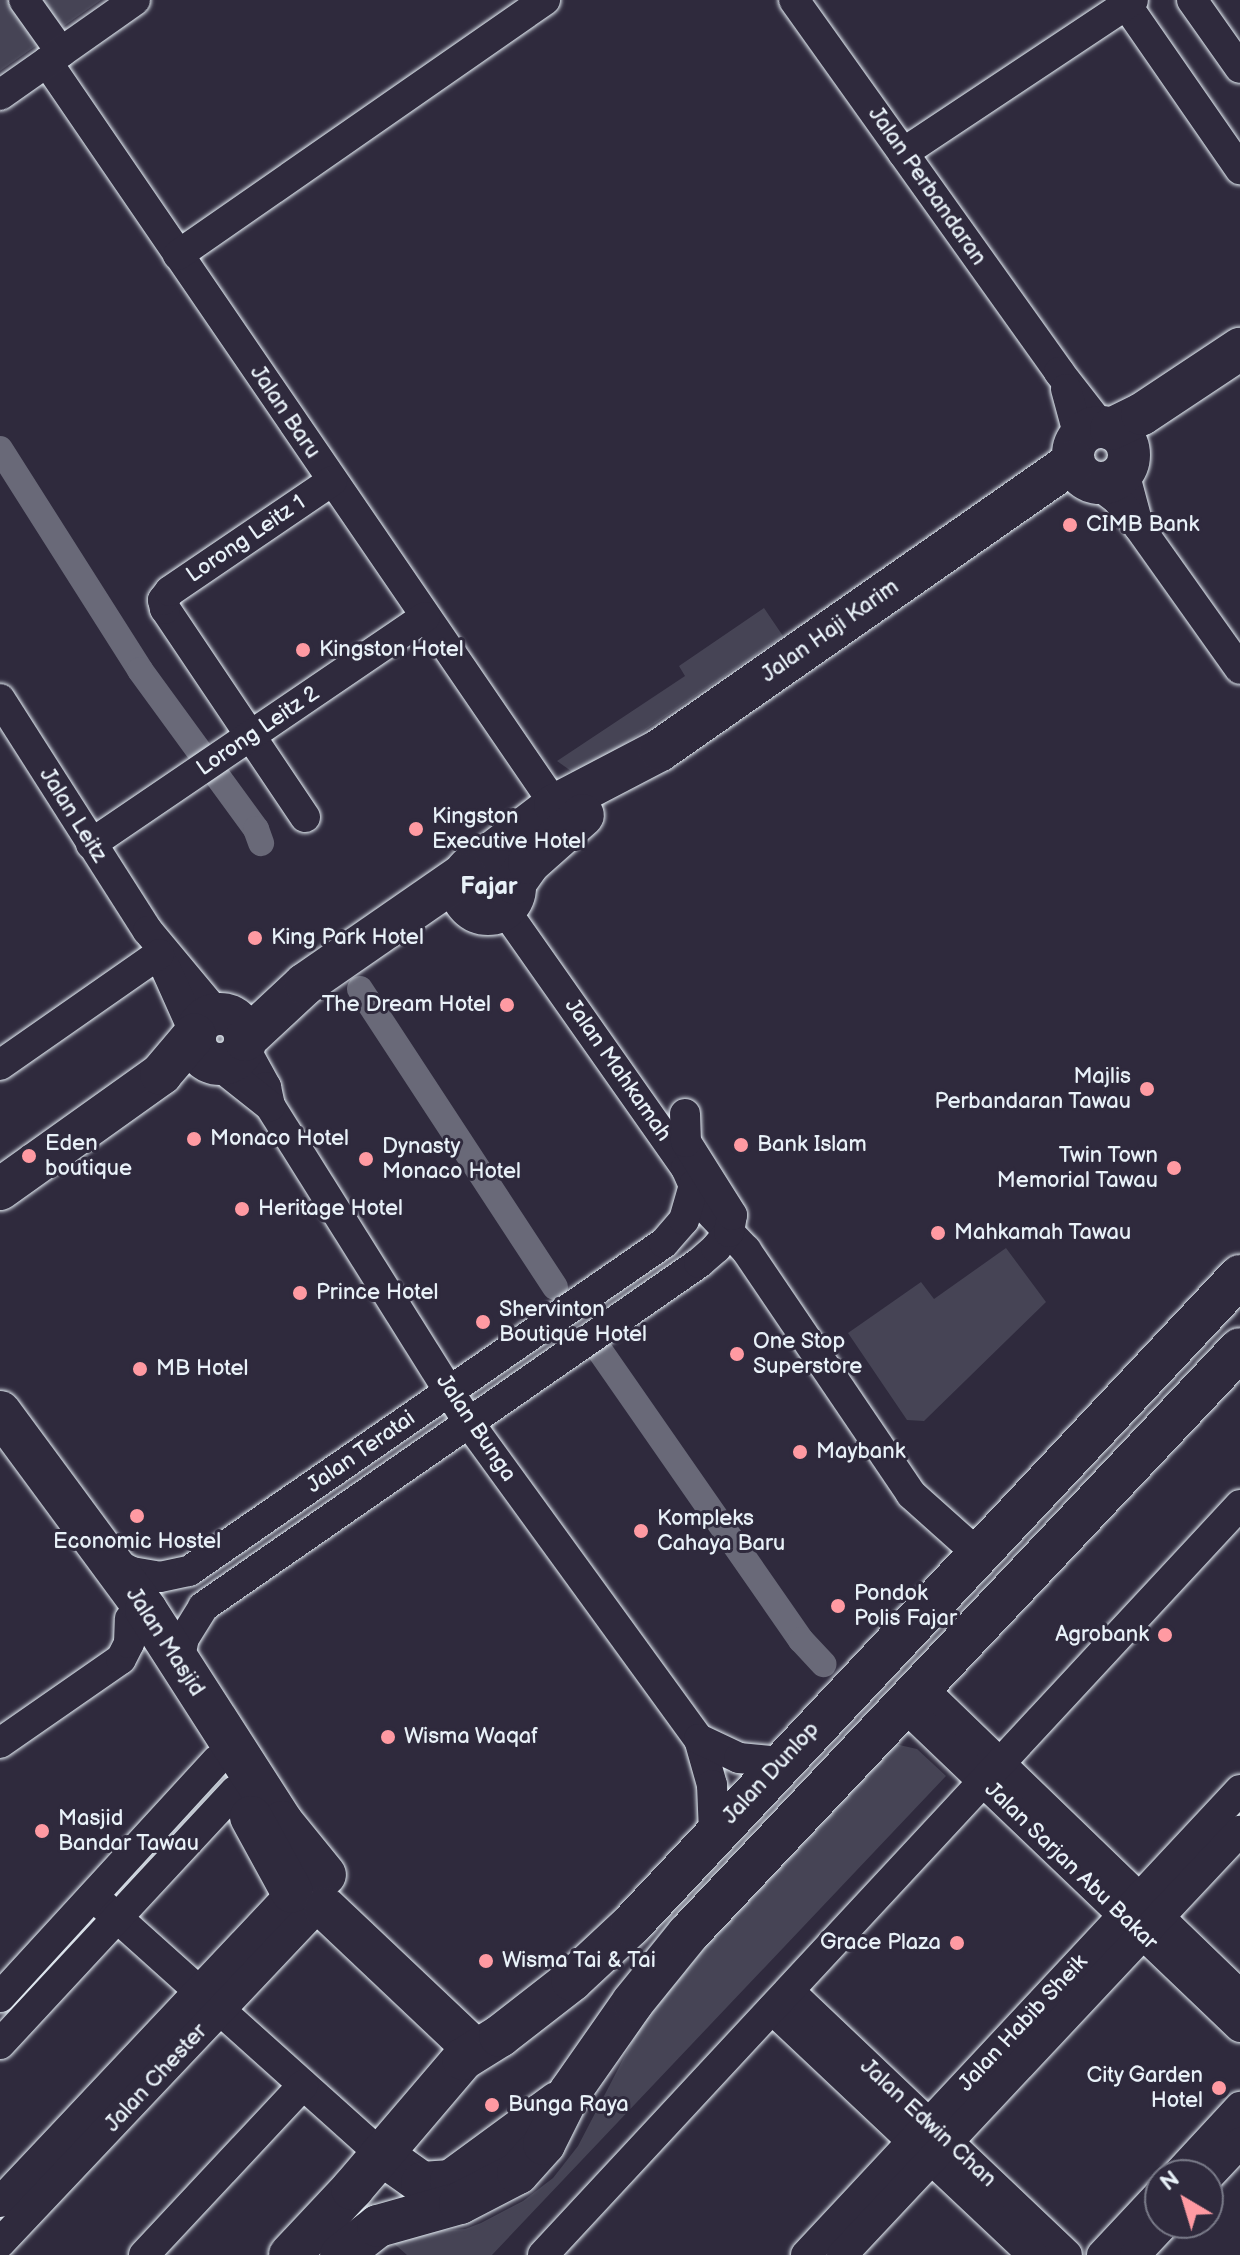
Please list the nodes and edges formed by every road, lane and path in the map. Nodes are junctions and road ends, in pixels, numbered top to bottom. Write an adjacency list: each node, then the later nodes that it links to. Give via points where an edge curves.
1 (24, 0): 7 (street, Jalan Baru)
2 (135, 0): 7 (street)
3 (545, 0): 12 (street)
4 (794, 0): 11 (street, Jalan Perbandaran)
5 (1192, 0): 8 (street)
6 (1128, 2): 10 (street); 11 (street)
7 (54, 57): 9 (street); 12 (street, Jalan Baru)
8 (1240, 68)
9 (0, 95)
10 (1237, 151)
11 (903, 153): 15 (street, Jalan Perbandaran, via 1059,372)
12 (178, 255): 16 (street, Jalan Baru)
13 (1240, 349): 15 (main road, via 1142,414)
14 (1240, 370): 15 (main road, via 1172,417)
15 (1099, 456): 18 (street, Jalan Perbandaran, via 1139,527); 22 (main road, Jalan Haji Karim, via 1000,512)
16 (332, 481): 17 (street, Jalan Baru); 20 (street, Lorong Leitz 1, via 163,600)
17 (425, 617): 20 (street, Lorong Leitz 2); 22 (street, Jalan Baru, via 524,762)
18 (1240, 669)
19 (0, 699): 23 (street, Jalan Leitz)
20 (250, 736): 21 (street); 23 (street, Lorong Leitz 2)
21 (305, 817)
22 (540, 828): 24 (main road, Jalan Haji Karim)
23 (91, 844): 25 (street, Jalan Leitz)
24 (489, 888): 26 (main road, via 454,906 408,914); 29 (street, Jalan Mahkamah)
25 (153, 942): 26 (street, Jalan Bunga); 27 (street)
26 (222, 1039): 30 (main road); 34 (street, Jalan Bunga, via 266,1087 270,1106)
27 (0, 1065)
28 (685, 1114): 31 (street, Jalan Mahkamah, via 686,1142 730,1207)
29 (694, 1184): 31 (street, Jalan Mahkamah); 34 (street, Jalan Teratai, via 684,1220 664,1243)
30 (0, 1189)
31 (722, 1240): 36 (street, Jalan Teratai); 39 (street, Jalan Mahkamah, via 756,1265 911,1494)
32 (1240, 1276): 39 (main road, Jalan Dunlop)
33 (1240, 1349): 43 (main road)
34 (449, 1391): 36 (street, Jalan Bunga); 40 (street, Jalan Teratai, via 189,1571 160,1577)
35 (0, 1412): 38 (main road, Jalan Masjid)
36 (469, 1423): 42 (street, Jalan Teratai, via 203,1607 184,1638); 44 (street, Jalan Bunga)
37 (1240, 1505): 47 (street)
38 (84, 1530): 40 (main road, Jalan Masjid); 41 (main road, via 88,1552)
39 (978, 1554): 46 (main road, Jalan Dunlop)
40 (111, 1561): 42 (main road, Jalan Masjid)
41 (130, 1619): 45 (street, via 129,1643 121,1659); 48 (main road)
42 (179, 1663): 53 (main road, Jalan Masjid, via 282,1822)
43 (912, 1696): 47 (street, Jalan Sarjan Abu Bakar); 64 (main road, via 688,1934)
44 (699, 1739): 46 (street, Jalan Bunga, via 739,1758); 51 (street, Jalan Bunga, via 712,1785)
45 (0, 1743)
46 (781, 1762): 51 (main road, Jalan Dunlop)
47 (992, 1773): 54 (street, Jalan Sarjan Abu Bakar); 58 (street)
48 (226, 1776): 52 (street); 53 (main road); 55 (street)
49 (1240, 1790): 54 (street, Jalan Habib Sheik)
50 (1240, 1831): 54 (street, Jalan Habib Sheik)
51 (714, 1833): 62 (main road, Jalan Dunlop, via 631,1925 572,1980 500,2036)
52 (93, 1896): 55 (street); 57 (street)
53 (313, 1897): 59 (street, Jalan Chester); 62 (main road, Jalan Masjid)
54 (1141, 1916): 56 (street, Jalan Sarjan Abu Bakar); 60 (street, Jalan Sarjan Abu Bakar); 66 (street, Jalan Habib Sheik)
55 (117, 1917): 59 (street); 61 (street)
56 (1240, 1995)
57 (0, 1997)
58 (780, 2000): 66 (street, Jalan Edwin Chan); 78 (street)
59 (209, 2001): 63 (street); 71 (street, Jalan Chester); 74 (street, Jalan Chester)
60 (1240, 2027)
61 (0, 2044)
62 (474, 2049): 68 (main road, Jalan Dunlop)
63 (303, 2085): 68 (street); 75 (street)
64 (570, 2092): 68 (main road, via 451,2181 422,2183); 77 (main road, via 544,2144 518,2173 460,2203 378,2226)
65 (1240, 2107): 69 (street)
66 (930, 2142): 79 (street, Jalan Habib Sheik); 80 (street, Jalan Habib Sheik); 81 (street, Jalan Edwin Chan); 82 (street, Jalan Edwin Chan)
67 (1240, 2143): 70 (street)
68 (381, 2154): 76 (main road, Jalan Dunlop)
69 (1192, 2159)
70 (1224, 2160)
71 (0, 2202)
72 (1144, 2210): 83 (street)
73 (1150, 2239): 84 (street)
74 (0, 2243)
75 (144, 2255)
76 (290, 2255)
77 (341, 2255)
78 (543, 2255)
79 (806, 2255)
80 (842, 2255)
81 (1033, 2255)
82 (1067, 2255)
83 (1102, 2255)
84 (1135, 2255)

